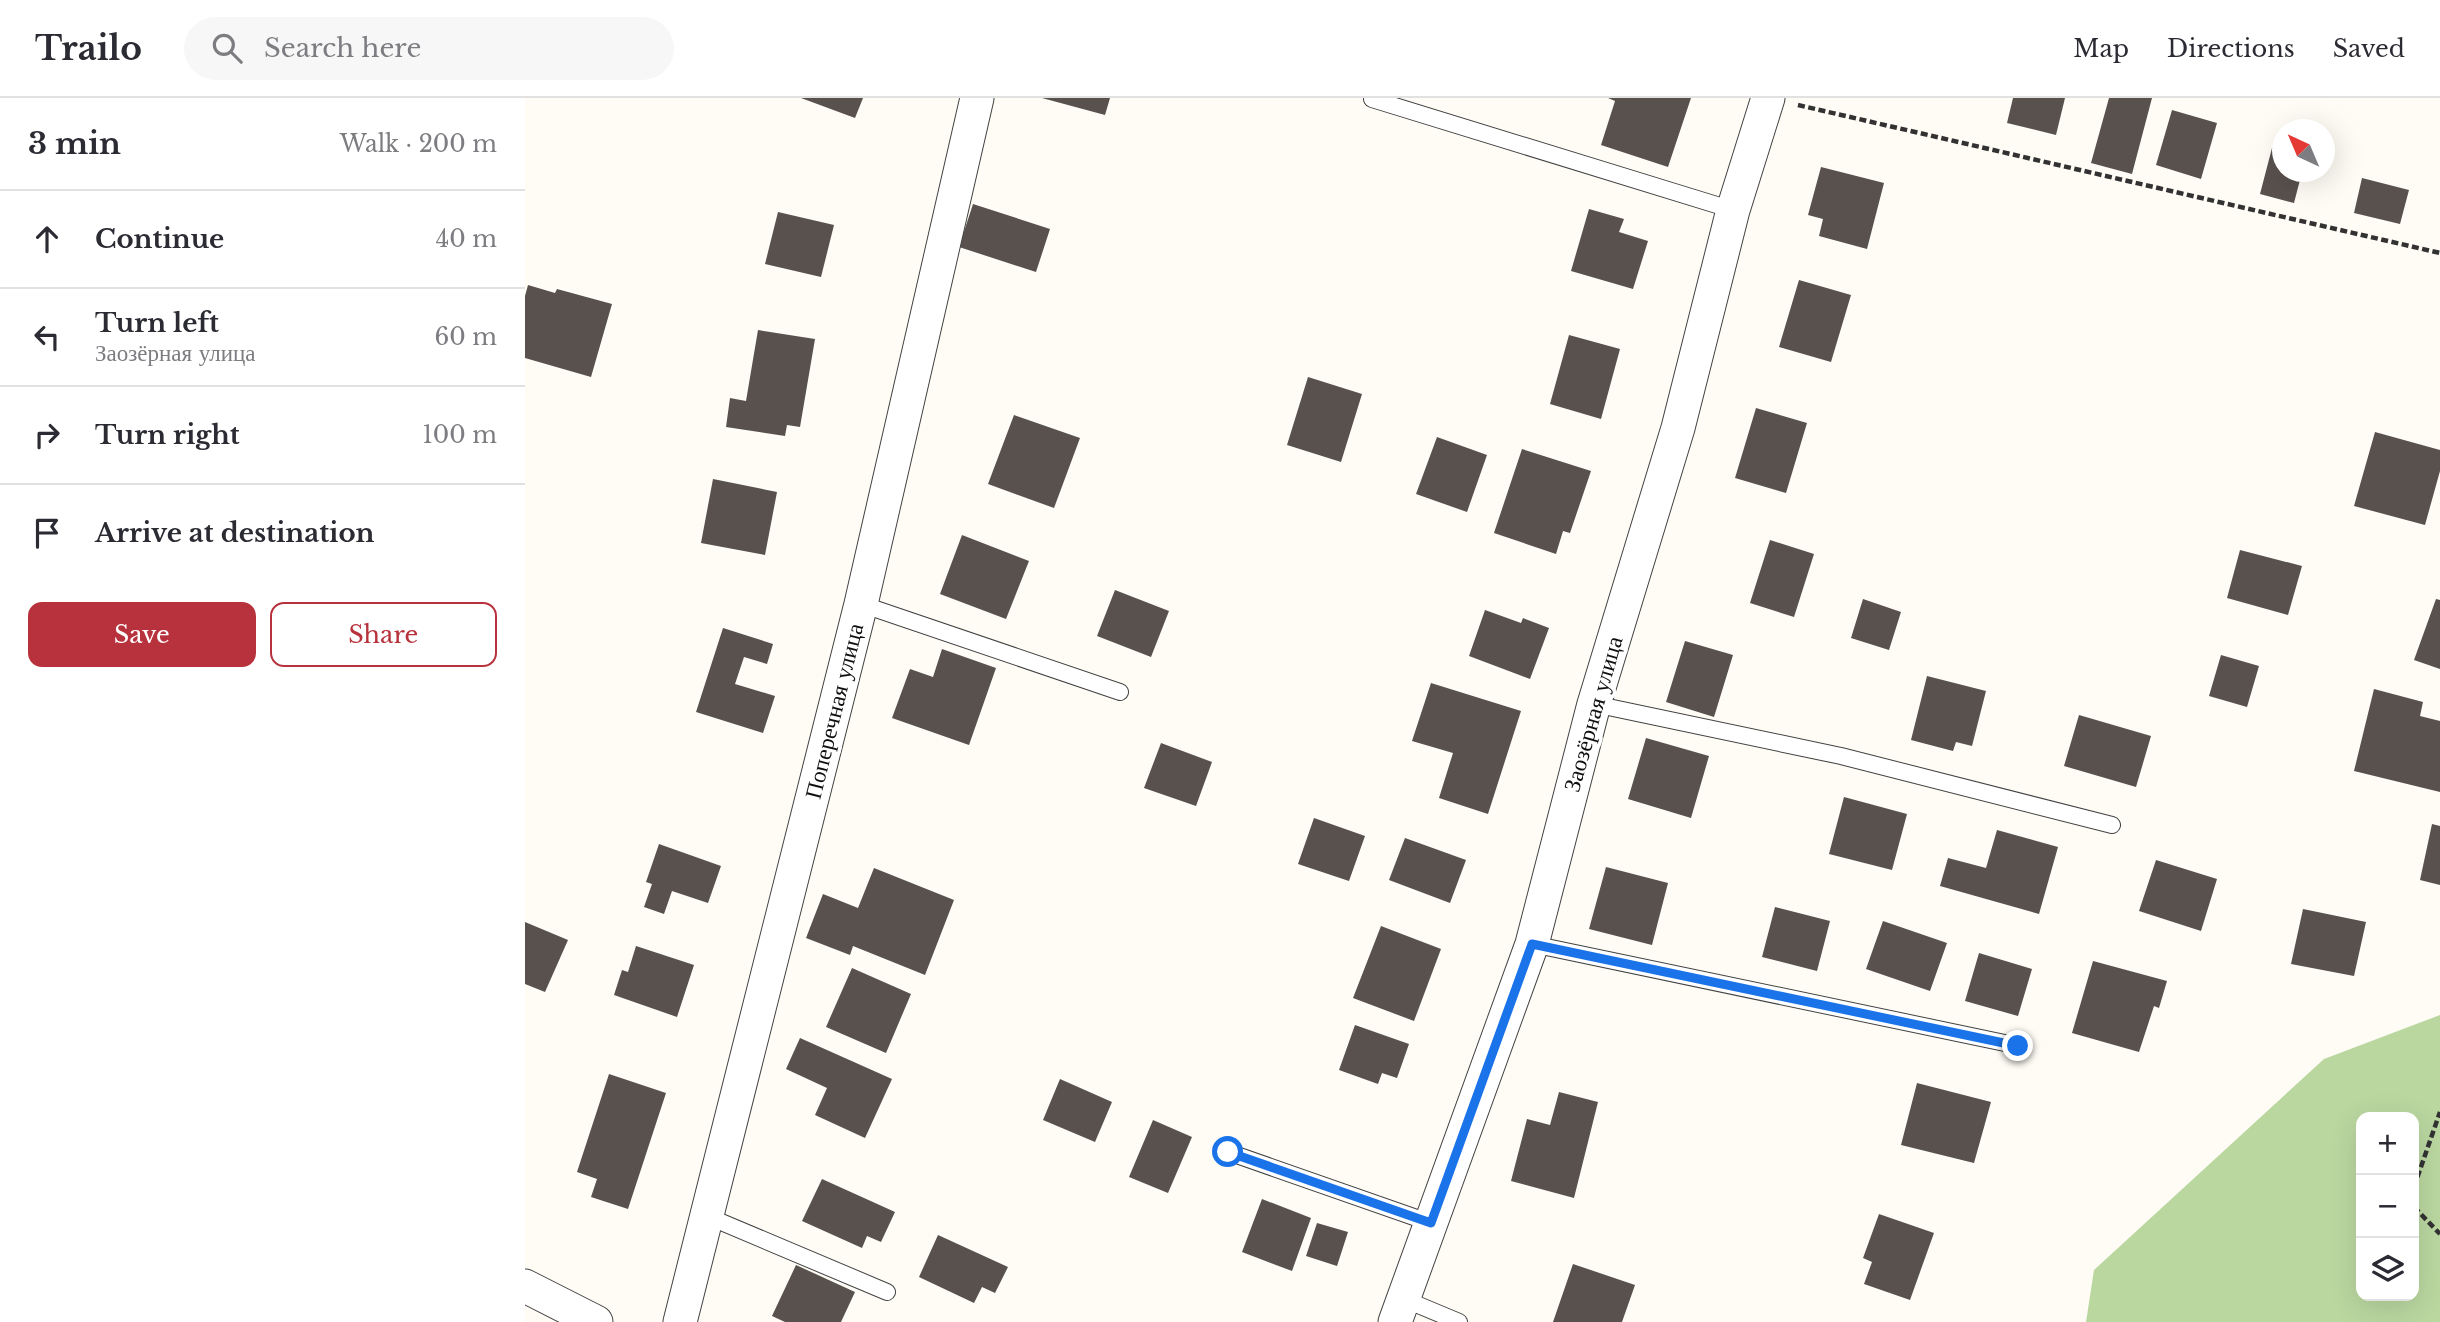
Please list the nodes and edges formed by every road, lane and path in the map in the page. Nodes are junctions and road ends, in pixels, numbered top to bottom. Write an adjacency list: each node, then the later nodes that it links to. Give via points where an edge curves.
1 (977, 98): 6 (street, Поперечная улица)
2 (1373, 99): 4 (lane)
3 (1782, 101): 4 (street, Заозёрная улица); 5 (path)
4 (1733, 210): 8 (street, Заозёрная улица, via 1678,428)
5 (2440, 253)
6 (861, 604): 7 (lane); 16 (street, Поперечная улица)
7 (1120, 692)
8 (1594, 704): 9 (lane, via 1841,756); 10 (street, Заозёрная улица)
9 (2112, 825)
10 (1532, 944): 11 (lane); 17 (street, Заозёрная улица)
11 (2018, 1046)
12 (2440, 1112): 14 (path)
13 (1228, 1152): 17 (lane)
14 (2418, 1175)
15 (2419, 1212): 18 (path)
16 (707, 1216): 20 (lane); 23 (street, Поперечная улица)
17 (1431, 1223): 21 (street, Заозёрная улица)
18 (2440, 1234)
19 (525, 1286): 22 (street)
20 (887, 1292)
21 (1399, 1310): 24 (lane)
22 (596, 1322)
23 (680, 1322)
24 (1459, 1322)

